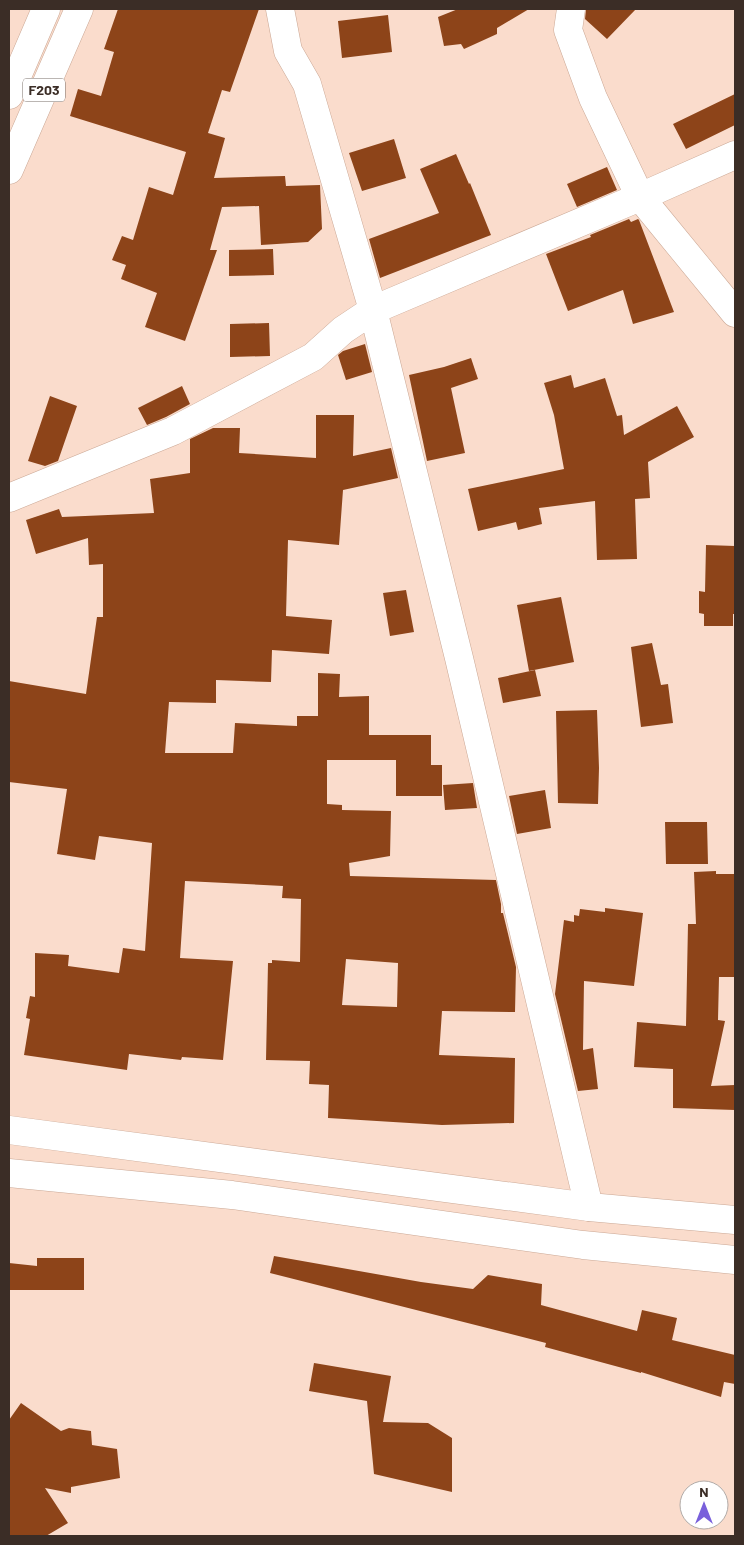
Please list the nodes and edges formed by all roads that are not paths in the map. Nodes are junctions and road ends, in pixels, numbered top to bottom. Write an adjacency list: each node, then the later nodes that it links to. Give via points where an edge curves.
1 (46, 9): 5 (street, F203)
2 (79, 9): 7 (street, F203)
3 (280, 9): 9 (street, via 288,51 307,84)
4 (571, 9): 8 (street, via 568,30 593,98)
5 (9, 95)
6 (735, 155): 8 (street)
7 (9, 170)
8 (640, 197): 9 (street); 10 (street)
9 (373, 310): 11 (street, via 343,330 313,357 173,431); 14 (street)
10 (735, 313)
11 (9, 498)
12 (9, 1130): 14 (street)
13 (9, 1173): 16 (street, via 232,1195 583,1245)
14 (589, 1207): 15 (street)
15 (735, 1220)
16 (735, 1260)

